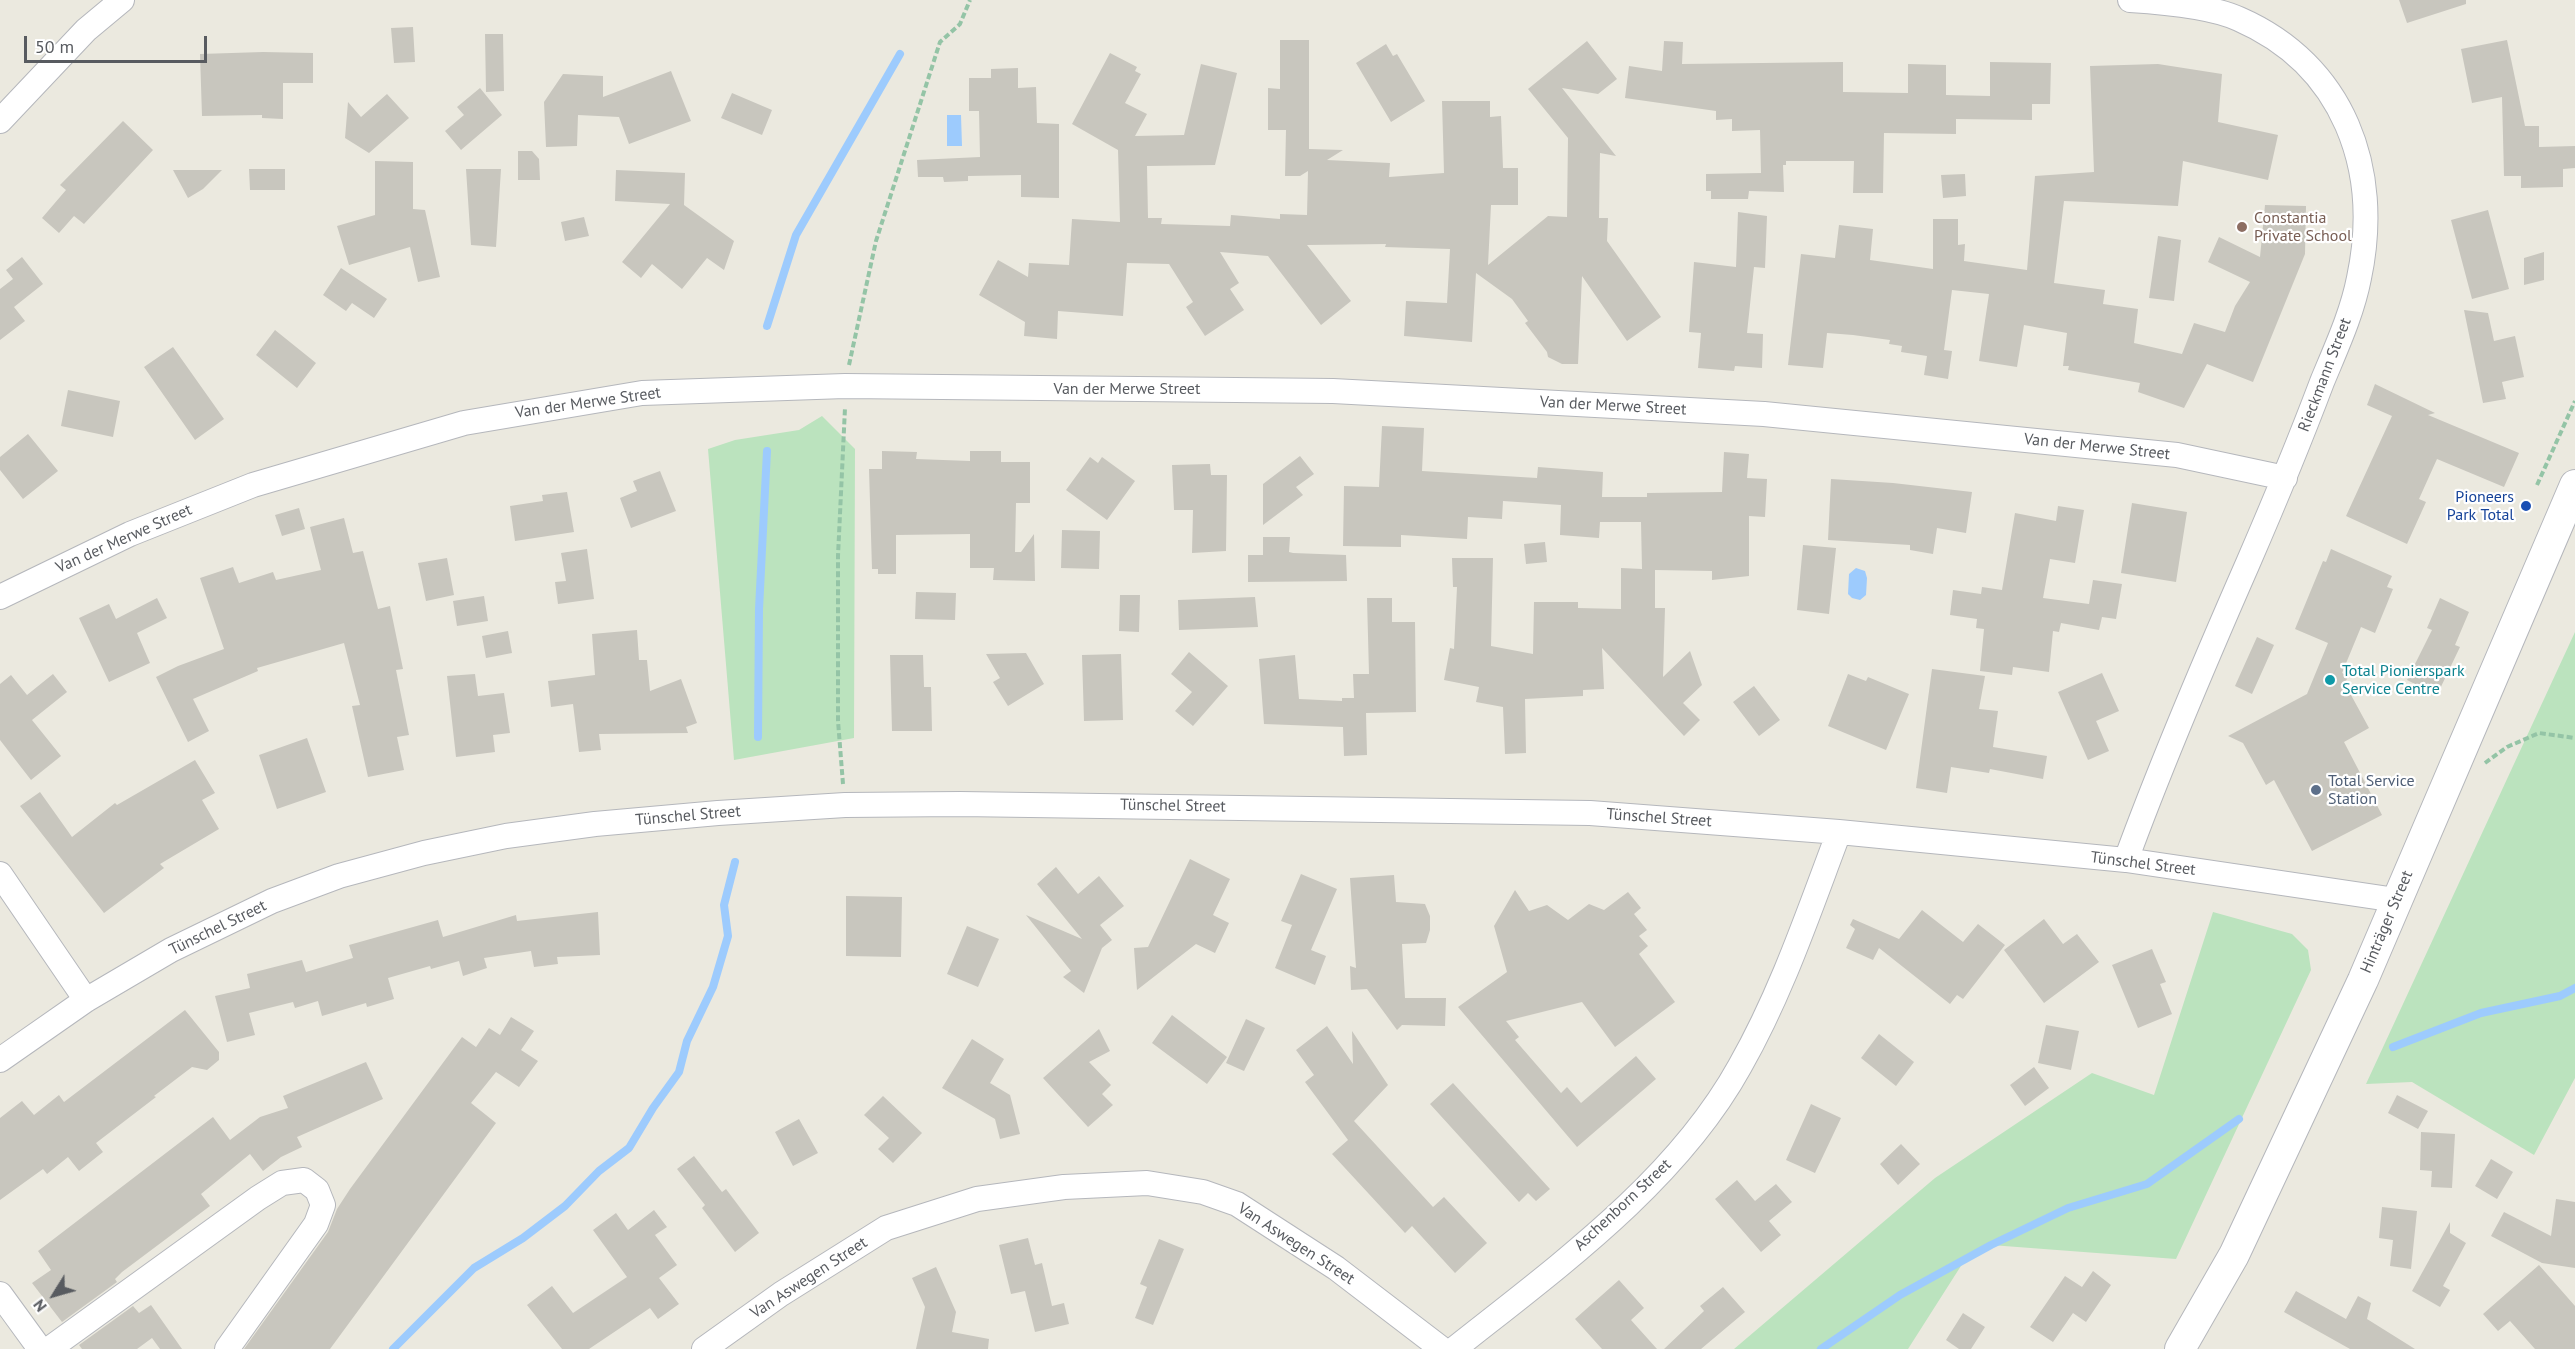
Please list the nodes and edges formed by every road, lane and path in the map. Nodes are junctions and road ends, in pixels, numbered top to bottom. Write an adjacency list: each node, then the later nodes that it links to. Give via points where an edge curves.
1 (122, 0): 3 (street, via 86,30)
2 (2130, 0): 5 (street, Rieckmann Street, via 2167,2 2238,18 2292,48 2325,83 2348,123 2360,167 2365,221 2359,279)
3 (0, 122)
4 (2575, 401): 6 (path)
5 (2285, 478): 8 (street, Van der Merwe Street, via 2177,455 1764,414 1345,391 845,386 642,393 464,423 253,485 130,534); 12 (street, Rieckmann Street, via 2162,762)
6 (2537, 485)
7 (2575, 485): 14 (street, Hinträger Street)
8 (0, 597)
9 (2575, 738): 10 (path, via 2539,733 2507,747)
10 (2479, 768)
11 (1839, 832): 12 (street, Tünschel Street); 15 (street, Tünschel Street, via 1590,813 960,804 845,805 595,824 506,836 339,876 272,901 191,940); 23 (street, Aschenborn Street, via 1788,968 1740,1067 1698,1129 1654,1179 1576,1250)
12 (2126, 860): 14 (street, Tünschel Street)
13 (0, 874): 15 (street)
14 (2396, 900): 24 (street, Hinträger Street, via 2234,1255)
15 (86, 1000): 16 (street, Tünschel Street)
16 (0, 1060)
17 (0, 1294): 18 (street)
18 (40, 1349)
19 (49, 1349): 20 (street, via 258,1198 282,1183 304,1180 317,1190 323,1205 315,1224)
20 (227, 1349)
21 (704, 1349): 22 (street, Van Aswegen Street, via 781,1294 886,1228 977,1199 1064,1187 1147,1183 1203,1192 1237,1204 1336,1268)
22 (1442, 1349)
23 (1454, 1349)
24 (2180, 1349)

